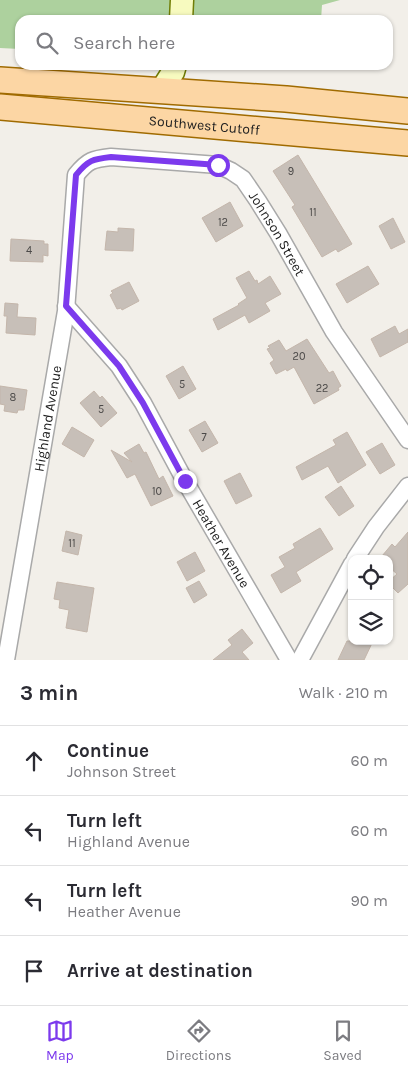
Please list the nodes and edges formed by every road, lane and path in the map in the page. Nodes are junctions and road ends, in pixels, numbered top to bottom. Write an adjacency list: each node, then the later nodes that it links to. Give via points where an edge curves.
1 (182, 0): 2 (main road)
2 (181, 15)
3 (174, 70): 5 (main road)
4 (0, 80): 5 (main road)
5 (161, 92): 7 (main road, via 286,99)
6 (0, 106): 8 (main road, Southwest Cutoff)
7 (408, 111)
8 (408, 143)
9 (76, 175): 10 (street, Highland Avenue); 11 (street, Johnson Street, via 84,164 95,158 111,157 218,165 242,179 278,233 334,332)
10 (66, 306): 15 (street, Highland Avenue); 16 (street, Heather Avenue, via 119,366 138,395)
11 (408, 440)
12 (408, 486): 13 (street)
13 (358, 555)
14 (348, 571): 17 (street)
15 (6, 660)
16 (289, 660)
17 (300, 660)

